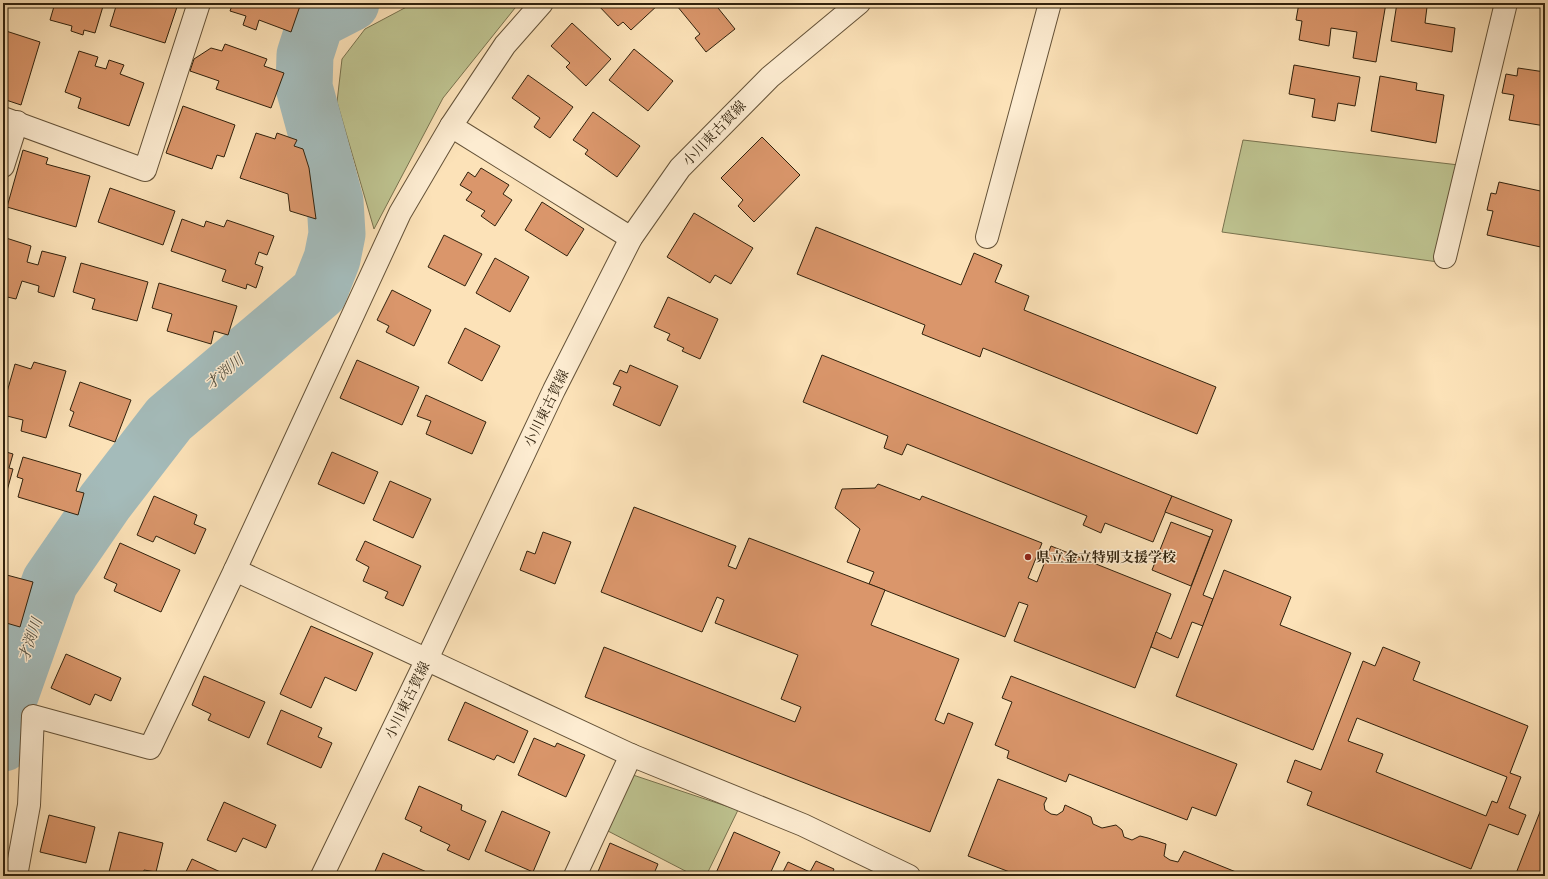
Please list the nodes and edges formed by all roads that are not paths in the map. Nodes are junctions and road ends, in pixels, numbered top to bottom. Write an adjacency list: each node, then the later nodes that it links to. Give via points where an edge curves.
1 (199, 3): 6 (street, via 145,170)
2 (542, 3): 7 (street, via 505,45)
3 (859, 3): 10 (street, 小川東古賀線, via 770,77 680,168)
4 (1050, 3): 9 (street)
5 (1506, 3): 11 (street)
6 (10, 120): 8 (street)
7 (451, 126): 10 (street); 12 (street, via 400,213)
8 (3, 166)
9 (987, 237)
10 (631, 238): 13 (street, 小川東古賀線, via 554,390)
11 (1445, 257)
12 (235, 570): 13 (street); 15 (street, via 150,748 33,716 29,805)
13 (427, 658): 14 (street); 16 (street, 小川東古賀線)
14 (631, 755): 17 (street); 18 (street, via 803,825)
15 (16, 876)
16 (322, 876)
17 (576, 876)
18 (909, 876)

